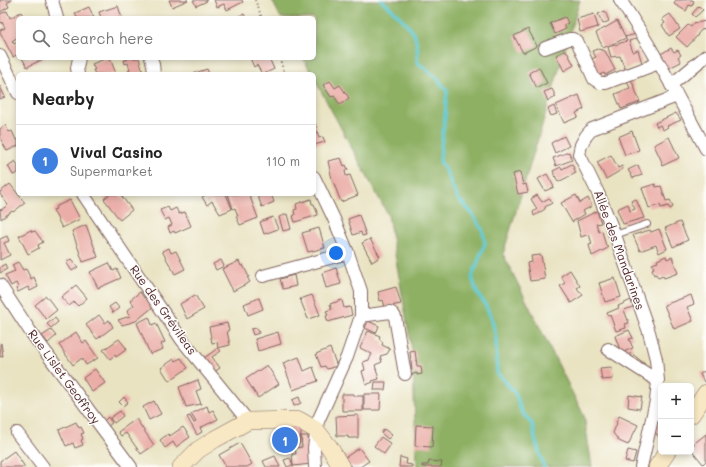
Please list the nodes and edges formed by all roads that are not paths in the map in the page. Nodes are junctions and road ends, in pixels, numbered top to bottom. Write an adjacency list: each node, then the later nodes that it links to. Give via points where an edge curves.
1 (52, 0): 3 (street)
2 (620, 0): 9 (street)
3 (56, 16)
4 (545, 48): 9 (street, via 569,39 577,41 594,79 600,83)
5 (0, 56): 13 (street)
6 (706, 56): 12 (street)
7 (79, 60): 10 (street)
8 (152, 60): 11 (street)
9 (658, 63): 12 (street)
10 (78, 72)
11 (154, 72)
12 (671, 85): 14 (street)
13 (16, 89)
14 (677, 96): 15 (street); 19 (street, Allée des Mandarines, via 592,129 581,145 579,154)
15 (706, 149)
16 (316, 181): 20 (street)
17 (84, 196): 29 (street, Rue des Grévileas, via 182,340)
18 (647, 224): 19 (lane)
19 (615, 236): 26 (street, Allée des Mandarines, via 649,332)
20 (348, 253): 21 (street); 23 (street, via 361,291)
21 (264, 276)
22 (0, 285): 34 (street, Rue Lislet Geoffroy, via 30,331)
23 (362, 316): 25 (street, via 390,312 396,317); 30 (street)
24 (608, 349): 26 (street)
25 (405, 374)
26 (658, 381): 38 (street, Allée des Mandarines, via 656,402)
27 (706, 393): 28 (main road)
28 (694, 411)
29 (248, 421): 30 (main road, via 299,420); 35 (main road, via 198,450)
30 (316, 430): 36 (street); 37 (main road)
31 (17, 433): 33 (street)
32 (665, 455): 39 (main road)
33 (43, 467)
34 (131, 467)
35 (181, 467)
36 (315, 467)
37 (341, 467)
38 (641, 467)
39 (657, 467)

